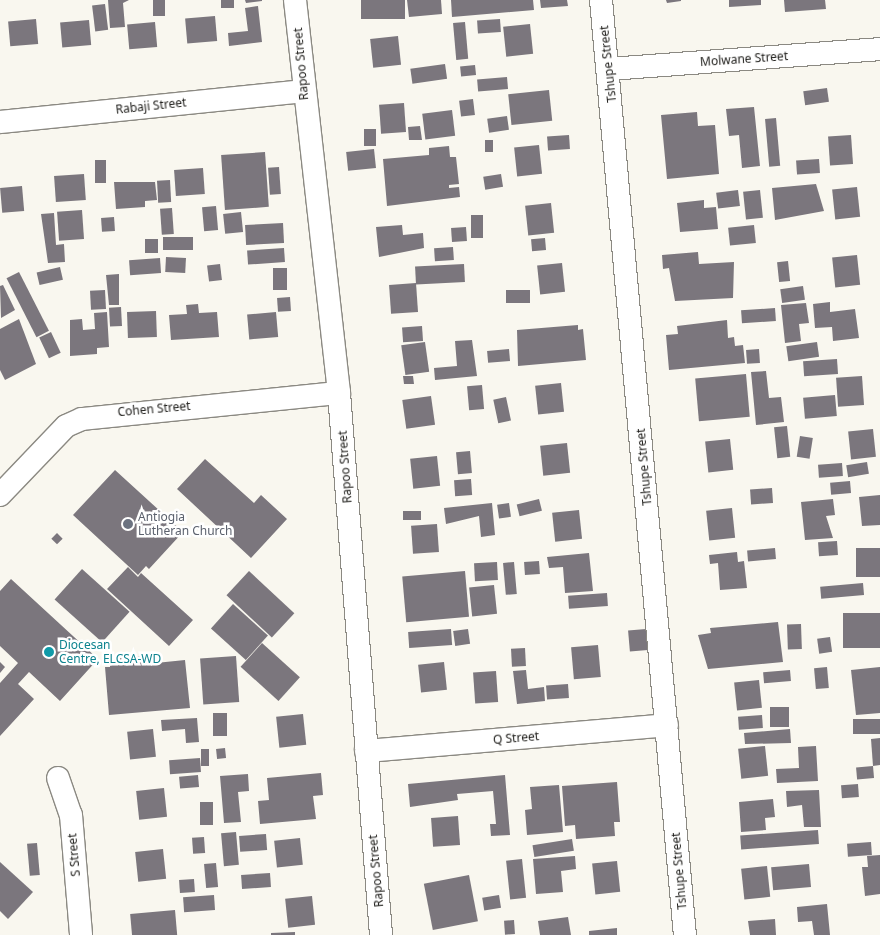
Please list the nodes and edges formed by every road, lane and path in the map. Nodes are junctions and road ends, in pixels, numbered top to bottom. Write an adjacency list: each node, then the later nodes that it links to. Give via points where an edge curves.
1 (295, 0): 5 (street, Rapoo Street)
2 (601, 0): 4 (street, Tshupe Street)
3 (880, 49): 4 (street, Molwane Street)
4 (609, 69): 9 (street, Tshupe Street)
5 (303, 91): 6 (street, Rabaji Street); 7 (street, Rapoo Street)
6 (0, 122)
7 (340, 393): 8 (street, Cohen Street, via 82,419 66,426); 10 (street, Rapoo Street)
8 (0, 495)
9 (667, 725): 10 (street, Q Street); 14 (street, Tshupe Street)
10 (366, 751): 13 (street, Rapoo Street)
11 (58, 778): 12 (street, S Street, via 71,815)
12 (81, 935)
13 (381, 935)
14 (685, 935)

